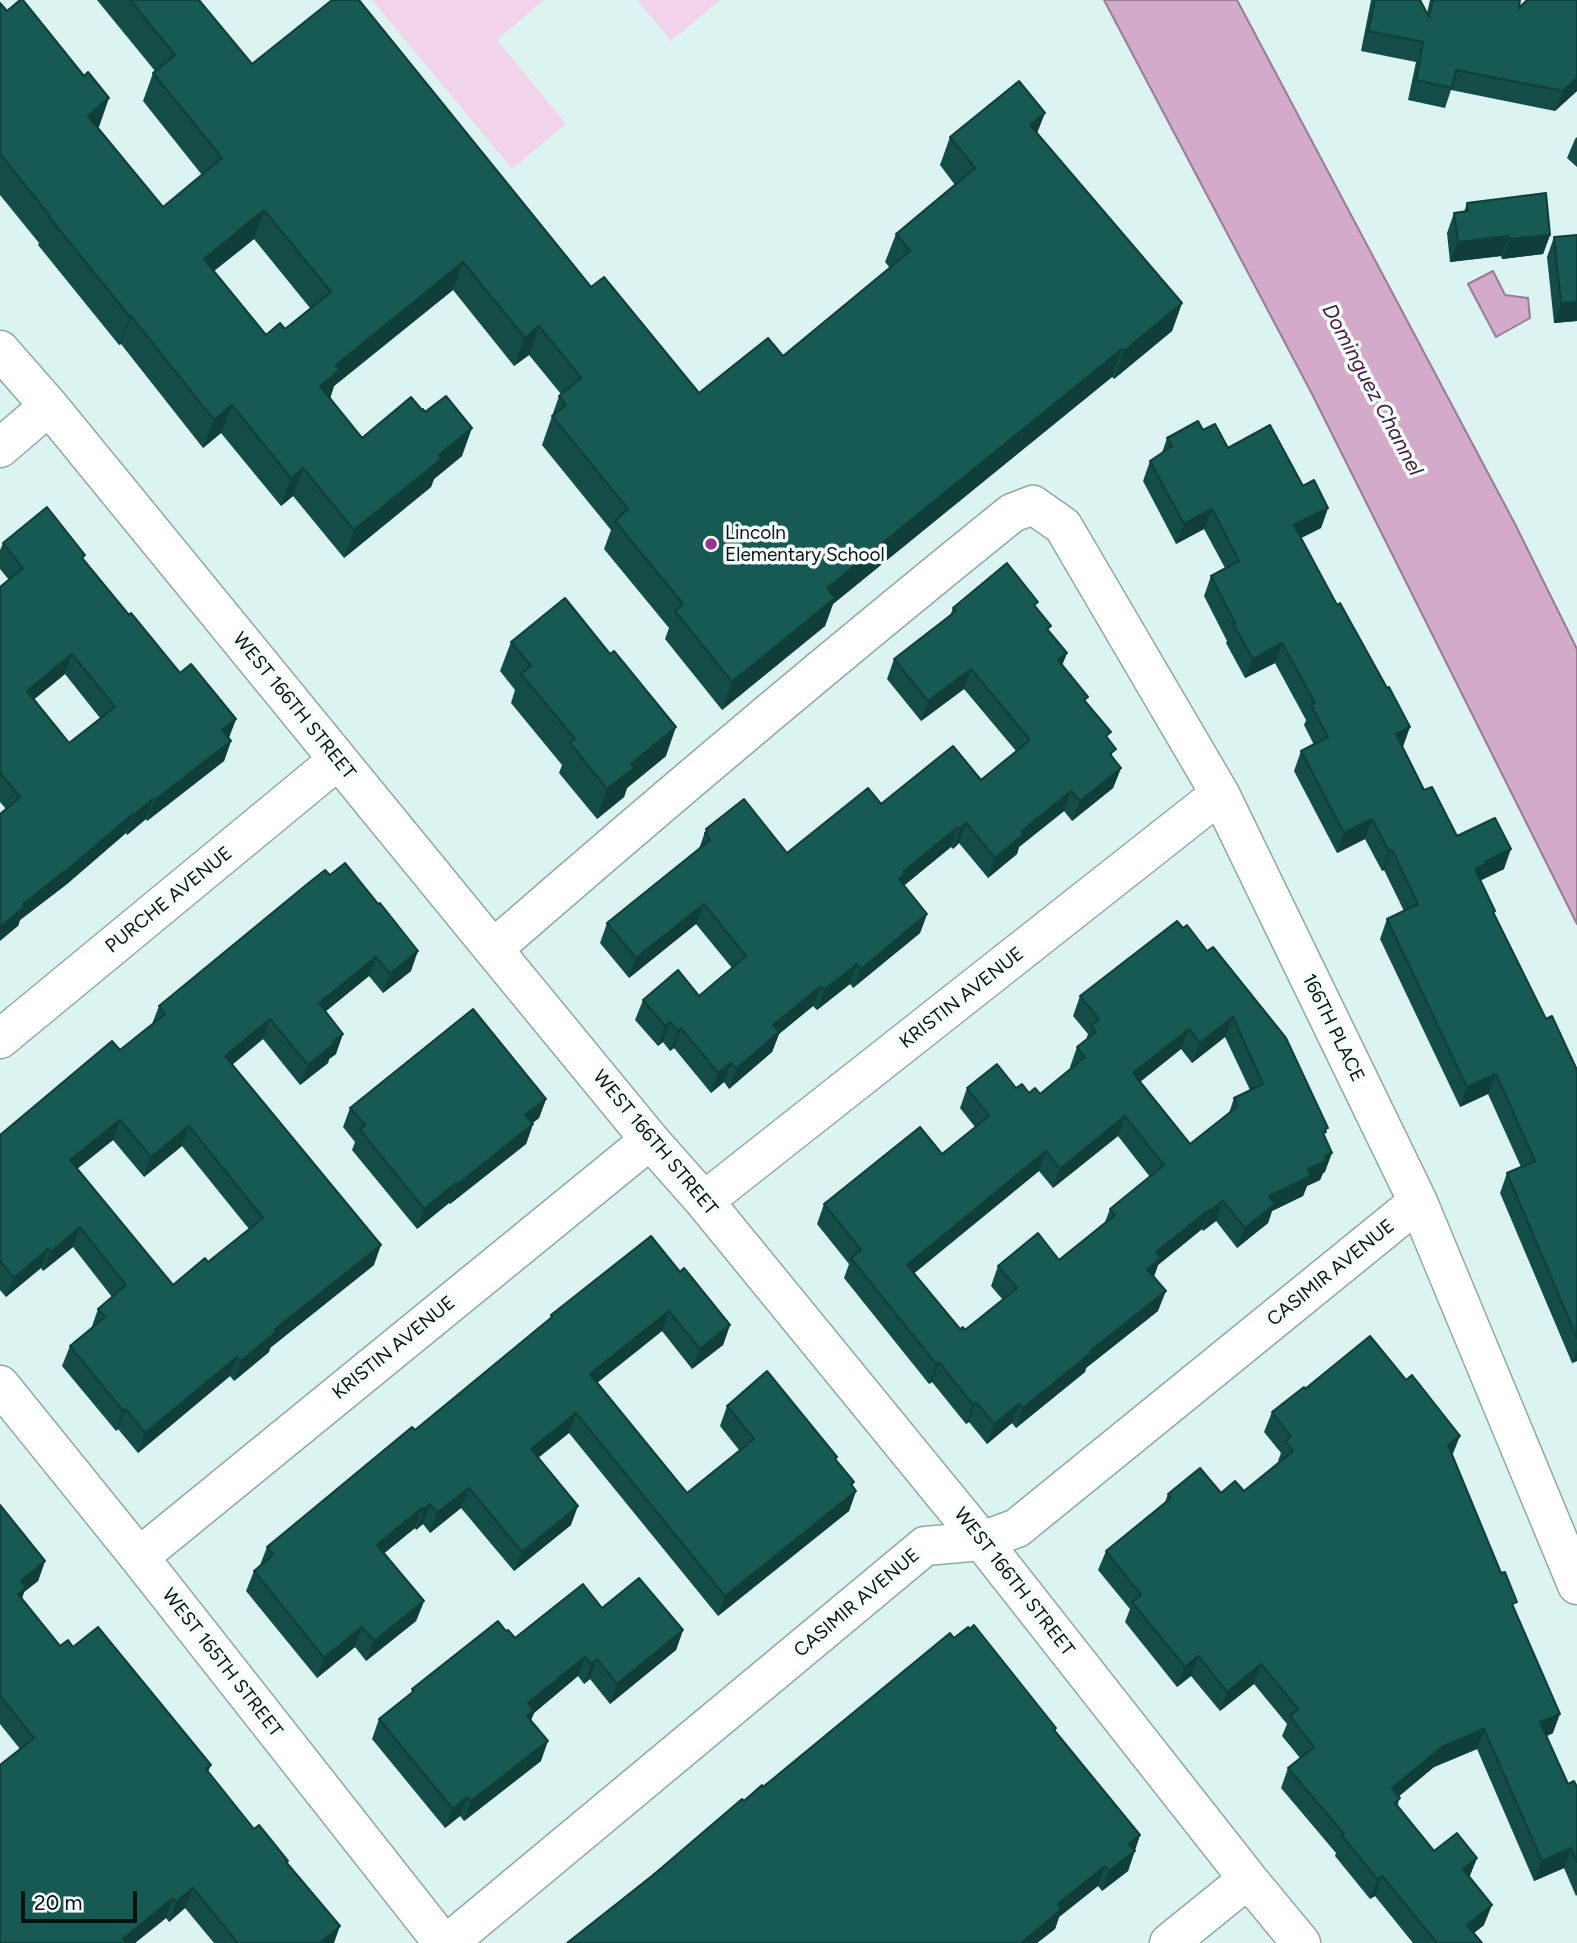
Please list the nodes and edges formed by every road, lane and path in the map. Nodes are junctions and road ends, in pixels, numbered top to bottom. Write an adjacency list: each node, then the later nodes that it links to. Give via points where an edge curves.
1 (0, 350): 2 (street, WEST 166TH STREET)
2 (49, 406): 3 (street); 4 (street, WEST 166TH STREET)
3 (0, 448)
4 (338, 760): 6 (street, WEST 166TH STREET); 7 (street, PURCHE AVENUE)
5 (1220, 794): 6 (street, 166TH PLACE, via 1063,526 1033,505 1012,513 885,616); 9 (street, KRISTIN AVENUE); 10 (street, 166TH PLACE)
6 (493, 949): 8 (street, WEST 166TH STREET)
7 (0, 1039)
8 (650, 1140): 9 (street, WEST 166TH STREET); 13 (street, KRISTIN AVENUE)
9 (704, 1201): 12 (street, WEST 166TH STREET)
10 (1418, 1202): 12 (street, CASIMIR AVENUE, via 1017,1528); 14 (street, 166TH PLACE)
11 (0, 1385): 13 (street, WEST 165TH STREET)
12 (982, 1541): 15 (street, WEST 166TH STREET); 17 (street, CASIMIR AVENUE, via 925,1546)
13 (139, 1557): 16 (street, WEST 165TH STREET)
14 (1577, 1585)
15 (1248, 1879): 18 (street); 19 (street, WEST 166TH STREET)
16 (443, 1943)
17 (448, 1943)
18 (1169, 1943)
19 (1301, 1943)

